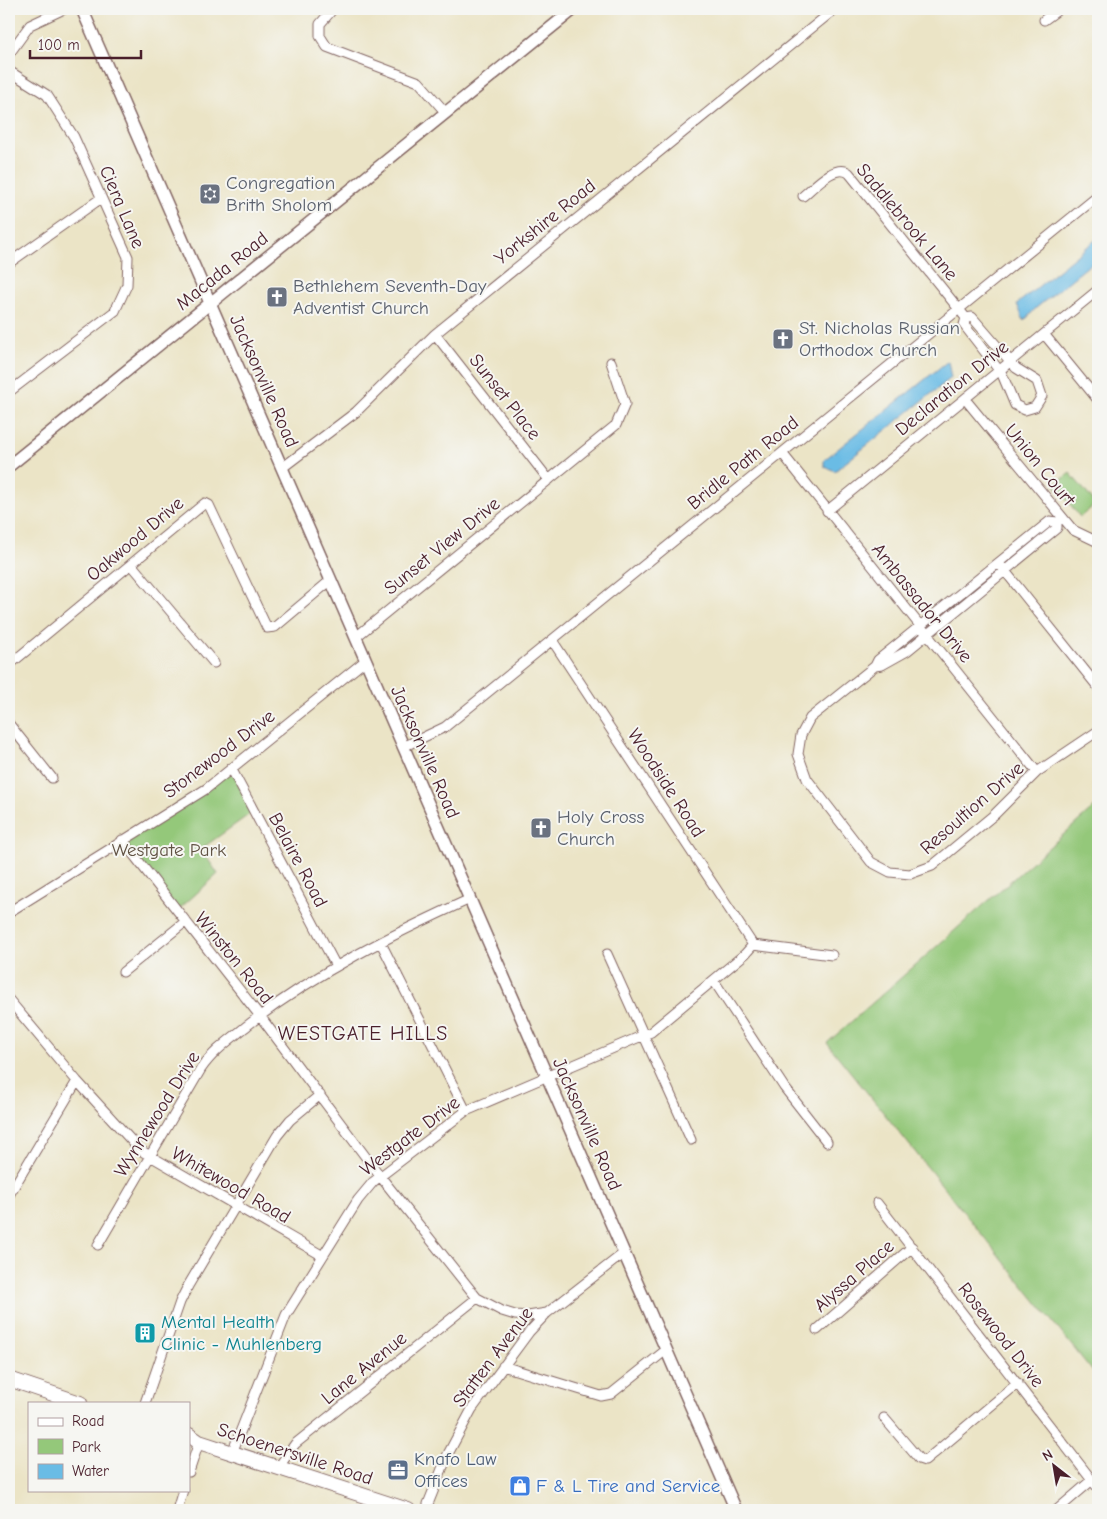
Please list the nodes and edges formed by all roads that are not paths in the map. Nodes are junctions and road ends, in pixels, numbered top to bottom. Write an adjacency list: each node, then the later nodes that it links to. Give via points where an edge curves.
1 (64, 9): 8 (street, via 30,25)
2 (82, 9): 16 (street, Jacksonville Road)
3 (333, 9): 10 (street, via 320,24 320,36 327,47 415,81)
4 (574, 9): 10 (street, Macada Road)
5 (835, 9): 19 (street, Yorkshire Road)
6 (1059, 9): 7 (street)
7 (1044, 20)
8 (9, 54)
9 (9, 71): 13 (street, Ciera Lane, via 47,96 74,137)
10 (446, 112): 16 (street, Macada Road)
11 (803, 196): 17 (street, Saddlebrook Lane, via 835,171 846,171)
12 (1098, 196): 17 (street, Bridle Path Road)
13 (100, 199): 14 (street); 24 (street, Ciera Lane, via 128,257 128,285 115,312)
14 (9, 263)
15 (1098, 290): 20 (street, Declaration Drive)
16 (210, 302): 28 (street, Macada Road); 29 (street, Jacksonville Road)
17 (959, 310): 18 (street); 27 (street, Bridle Path Road)
18 (966, 318): 22 (street, via 972,317); 23 (street, via 964,324)
19 (434, 334): 29 (street, Yorkshire Road, via 356,412); 30 (street, Sunset Place)
20 (1044, 334): 22 (street, Declaration Drive); 26 (street)
21 (611, 362): 30 (street, Sunset View Drive, via 625,404 622,415 604,436)
22 (1010, 362): 23 (street, Declaration Drive); 23 (street, via 1037,381 1042,399 1035,407 1024,410 1015,405)
23 (999, 370): 25 (street, Declaration Drive)
24 (9, 392)
25 (965, 398): 31 (street, Declaration Drive); 32 (street, Union Court)
26 (1098, 400)
27 (782, 453): 31 (street, Ambassador Drive); 41 (street, Bridle Path Road)
28 (9, 466)
29 (282, 468): 37 (street, Jacksonville Road)
30 (550, 480): 40 (street, Sunset View Drive)
31 (827, 511): 38 (street, Ambassador Drive)
32 (1060, 520): 33 (street, Union Court, via 1076,534); 34 (street, Resoultion Drive, via 1050,521); 36 (street, Resoultion Drive, via 1057,528)
33 (1098, 542)
34 (998, 562): 36 (street); 38 (street, Resoultion Drive)
35 (131, 564): 37 (street, Oakwood Drive, via 205,503 209,505 267,628 275,626); 43 (street); 44 (street, Oakwood Drive)
36 (1005, 571): 39 (street, Resoultion Drive); 46 (street)
37 (331, 580): 40 (street, Jacksonville Road)
38 (920, 626): 39 (street, Ambassador Drive); 45 (street, Resoultion Drive)
39 (926, 634): 45 (street, Resoultion Drive, via 896,657); 51 (street, Ambassador Drive)
40 (356, 637): 42 (street, Jacksonville Road)
41 (552, 640): 49 (street, Bridle Path Road, via 445,726); 58 (street, Woodside Road)
42 (366, 660): 49 (street, Jacksonville Road); 50 (street, Stonewood Drive)
43 (214, 663)
44 (9, 665)
45 (875, 666): 51 (street, Resoultion Drive, via 810,718 798,750 807,779 874,865 902,874 932,866 988,821)
46 (1098, 687)
47 (9, 724): 52 (street)
48 (1098, 731): 51 (street, Resoultion Drive)
49 (404, 746): 54 (street, Jacksonville Road)
50 (231, 768): 53 (street, Stonewood Drive, via 206,789); 61 (street, Belaire Road)
51 (1037, 772)
52 (52, 778)
53 (122, 840): 55 (street, Stonewood Drive); 56 (street, Winston Road)
54 (470, 899): 57 (street, Wynnewood Drive); 67 (street, Jacksonville Road)
55 (9, 912)
56 (185, 922): 62 (street); 65 (street, Winston Road)
57 (381, 943): 61 (street, Wynnewood Drive); 70 (street)
58 (753, 945): 60 (street); 63 (street, Westgate Drive)
59 (607, 954): 66 (street)
60 (832, 955)
61 (336, 966): 65 (street, Wynnewood Drive)
62 (123, 972)
63 (714, 981): 66 (street, Westgate Drive); 72 (street, via 784,1086)
64 (9, 1000): 68 (street, Whitewood Road)
65 (260, 1016): 69 (street, Winston Road); 73 (street, Wynnewood Drive, via 205,1062)
66 (645, 1035): 67 (street, Westgate Drive); 71 (street)
67 (547, 1077): 70 (street, Westgate Drive); 80 (street, Jacksonville Road)
68 (76, 1080): 73 (street, Whitewood Road, via 131,1141); 75 (street)
69 (320, 1095): 74 (street, Winston Road); 77 (street, via 282,1128)
70 (466, 1111): 74 (street, Westgate Drive)
71 (691, 1140)
72 (827, 1142)
73 (149, 1156): 77 (street, Whitewood Road); 78 (street, Wynnewood Drive)
74 (380, 1176): 81 (street, Westgate Drive, via 358,1200); 82 (street, Winston Road)
75 (9, 1195)
76 (877, 1203): 79 (street, Rosewood Drive)
77 (236, 1206): 81 (street, Whitewood Road); 90 (street, via 180,1302)
78 (98, 1245)
79 (912, 1247): 84 (street, Alyssa Place); 88 (street, Rosewood Drive)
80 (624, 1253): 83 (street, Statten Avenue); 85 (street, Jacksonville Road)
81 (323, 1256): 93 (street, Westgate Drive, via 278,1333)
82 (477, 1298): 83 (street, Winston Road, via 515,1315); 95 (street, Lane Avenue, via 295,1444)
83 (547, 1313): 86 (street, Statten Avenue)
84 (817, 1330)
85 (666, 1350): 86 (street, via 612,1394 600,1396); 101 (street, Jacksonville Road)
86 (503, 1366): 100 (street, Statten Avenue, via 472,1409 448,1454)
87 (9, 1379): 89 (main road)
88 (1018, 1383): 91 (street, via 924,1461); 96 (street, Rosewood Drive)
89 (77, 1402)
90 (144, 1402)
91 (884, 1418)
92 (192, 1440): 93 (main road, Schoenersville Road); 94 (street)
93 (232, 1453): 95 (main road, Schoenersville Road)
94 (190, 1461)
95 (278, 1468): 99 (main road, Schoenersville Road)
96 (1095, 1484): 102 (street)
97 (182, 1492): 98 (street)
98 (177, 1510)
99 (408, 1510)
100 (428, 1510)
101 (736, 1510)
102 (1057, 1510)

